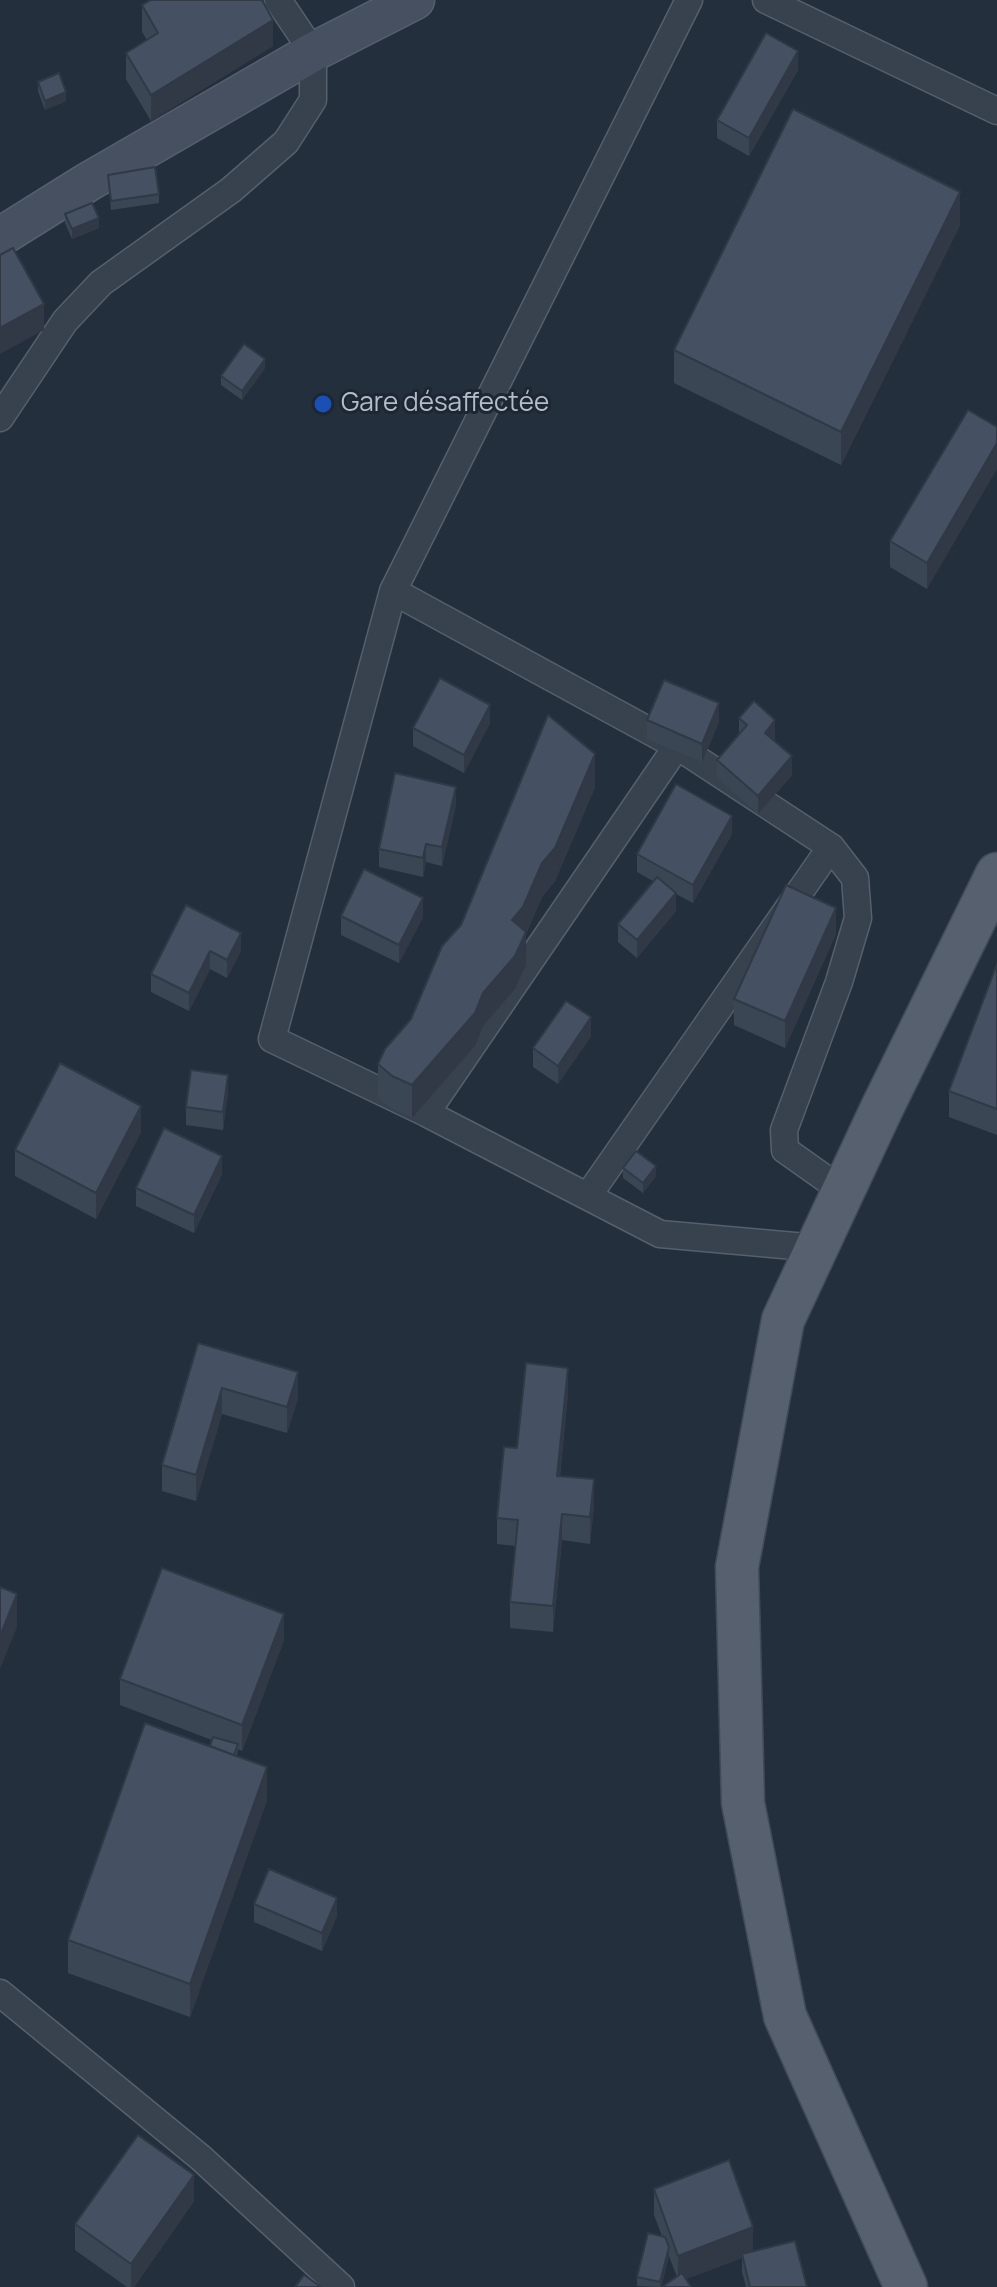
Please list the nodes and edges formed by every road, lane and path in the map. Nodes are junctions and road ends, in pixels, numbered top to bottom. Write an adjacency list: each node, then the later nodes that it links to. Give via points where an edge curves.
1 (278, 0): 5 (street)
2 (415, 0): 5 (main road)
3 (689, 0): 9 (street)
4 (766, 0): 6 (street)
5 (313, 52): 7 (main road); 8 (street, via 313,100 286,142 231,190 101,283 65,321)
6 (997, 111)
7 (0, 237)
8 (0, 418)
9 (393, 591): 10 (street); 13 (street, via 272,1039)
10 (677, 746): 11 (street); 13 (street)
11 (831, 847): 14 (street, via 855,878 858,918 784,1130 785,1150); 15 (street)
12 (997, 874): 14 (main road)
13 (426, 1113): 15 (street)
14 (843, 1191): 16 (main road)
15 (588, 1196): 16 (street, via 660,1234)
16 (817, 1248): 19 (main road, via 783,1320 737,1567 743,1803 785,2016)
17 (0, 1993): 18 (street, via 201,2158)
18 (341, 2287)
19 (906, 2287)

